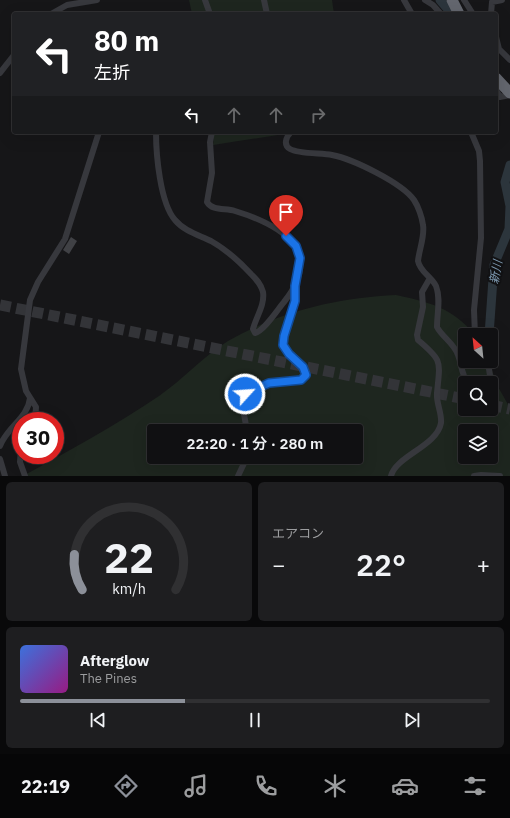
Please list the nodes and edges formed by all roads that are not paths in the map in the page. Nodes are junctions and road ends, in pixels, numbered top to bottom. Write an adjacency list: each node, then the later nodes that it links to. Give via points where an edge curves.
1 (97, 0): 9 (street, via 67,5)
2 (205, 0): 10 (street)
3 (264, 0): 11 (street)
4 (404, 0): 12 (street)
5 (425, 0): 13 (street)
6 (452, 0): 14 (highway)
7 (464, 0): 15 (street)
8 (502, 0): 16 (street, via 492,2)
9 (55, 12)
10 (209, 12)
11 (267, 12)
12 (411, 12)
13 (439, 12)
14 (458, 12)
15 (472, 12)
16 (491, 12)
17 (498, 49): 19 (street)
18 (12, 58): 20 (street)
19 (510, 60)
20 (0, 73)
21 (498, 80): 23 (highway)
22 (498, 94): 23 (street, via 500,97)
23 (510, 94)
24 (98, 134): 33 (street, via 65,239 38,282 30,300 26,343 21,364 26,391)
25 (156, 134): 30 (street, via 158,164 171,215 180,225 235,257 259,283 263,292 262,303 254,332 258,332)
26 (212, 134): 30 (street, via 212,173 207,202 211,207 234,211 272,226 292,241 300,253)
27 (289, 134): 29 (street, via 286,143 292,150 344,158 373,170 407,192 418,207 424,226 419,267)
28 (472, 134): 31 (street, via 480,161 481,238)
29 (430, 278): 32 (street, via 439,297 437,327 451,342); 43 (street, via 422,292 417,335 418,340 438,360 437,400 441,423 434,435 395,468)
30 (295, 286): 35 (street, via 295,301 283,345 303,367 306,375 301,380 269,383 245,394 242,403)
31 (475, 328)
32 (464, 376)
33 (30, 398): 34 (street, via 36,407); 36 (street, via 24,414 8,430)
34 (36, 412)
35 (246, 424)
36 (0, 446)
37 (0, 459): 40 (street)
38 (21, 464): 41 (street)
39 (244, 464): 42 (street)
40 (5, 476)
41 (25, 476)
42 (238, 476)
43 (391, 476)
44 (474, 476): 45 (street)
45 (500, 476)

